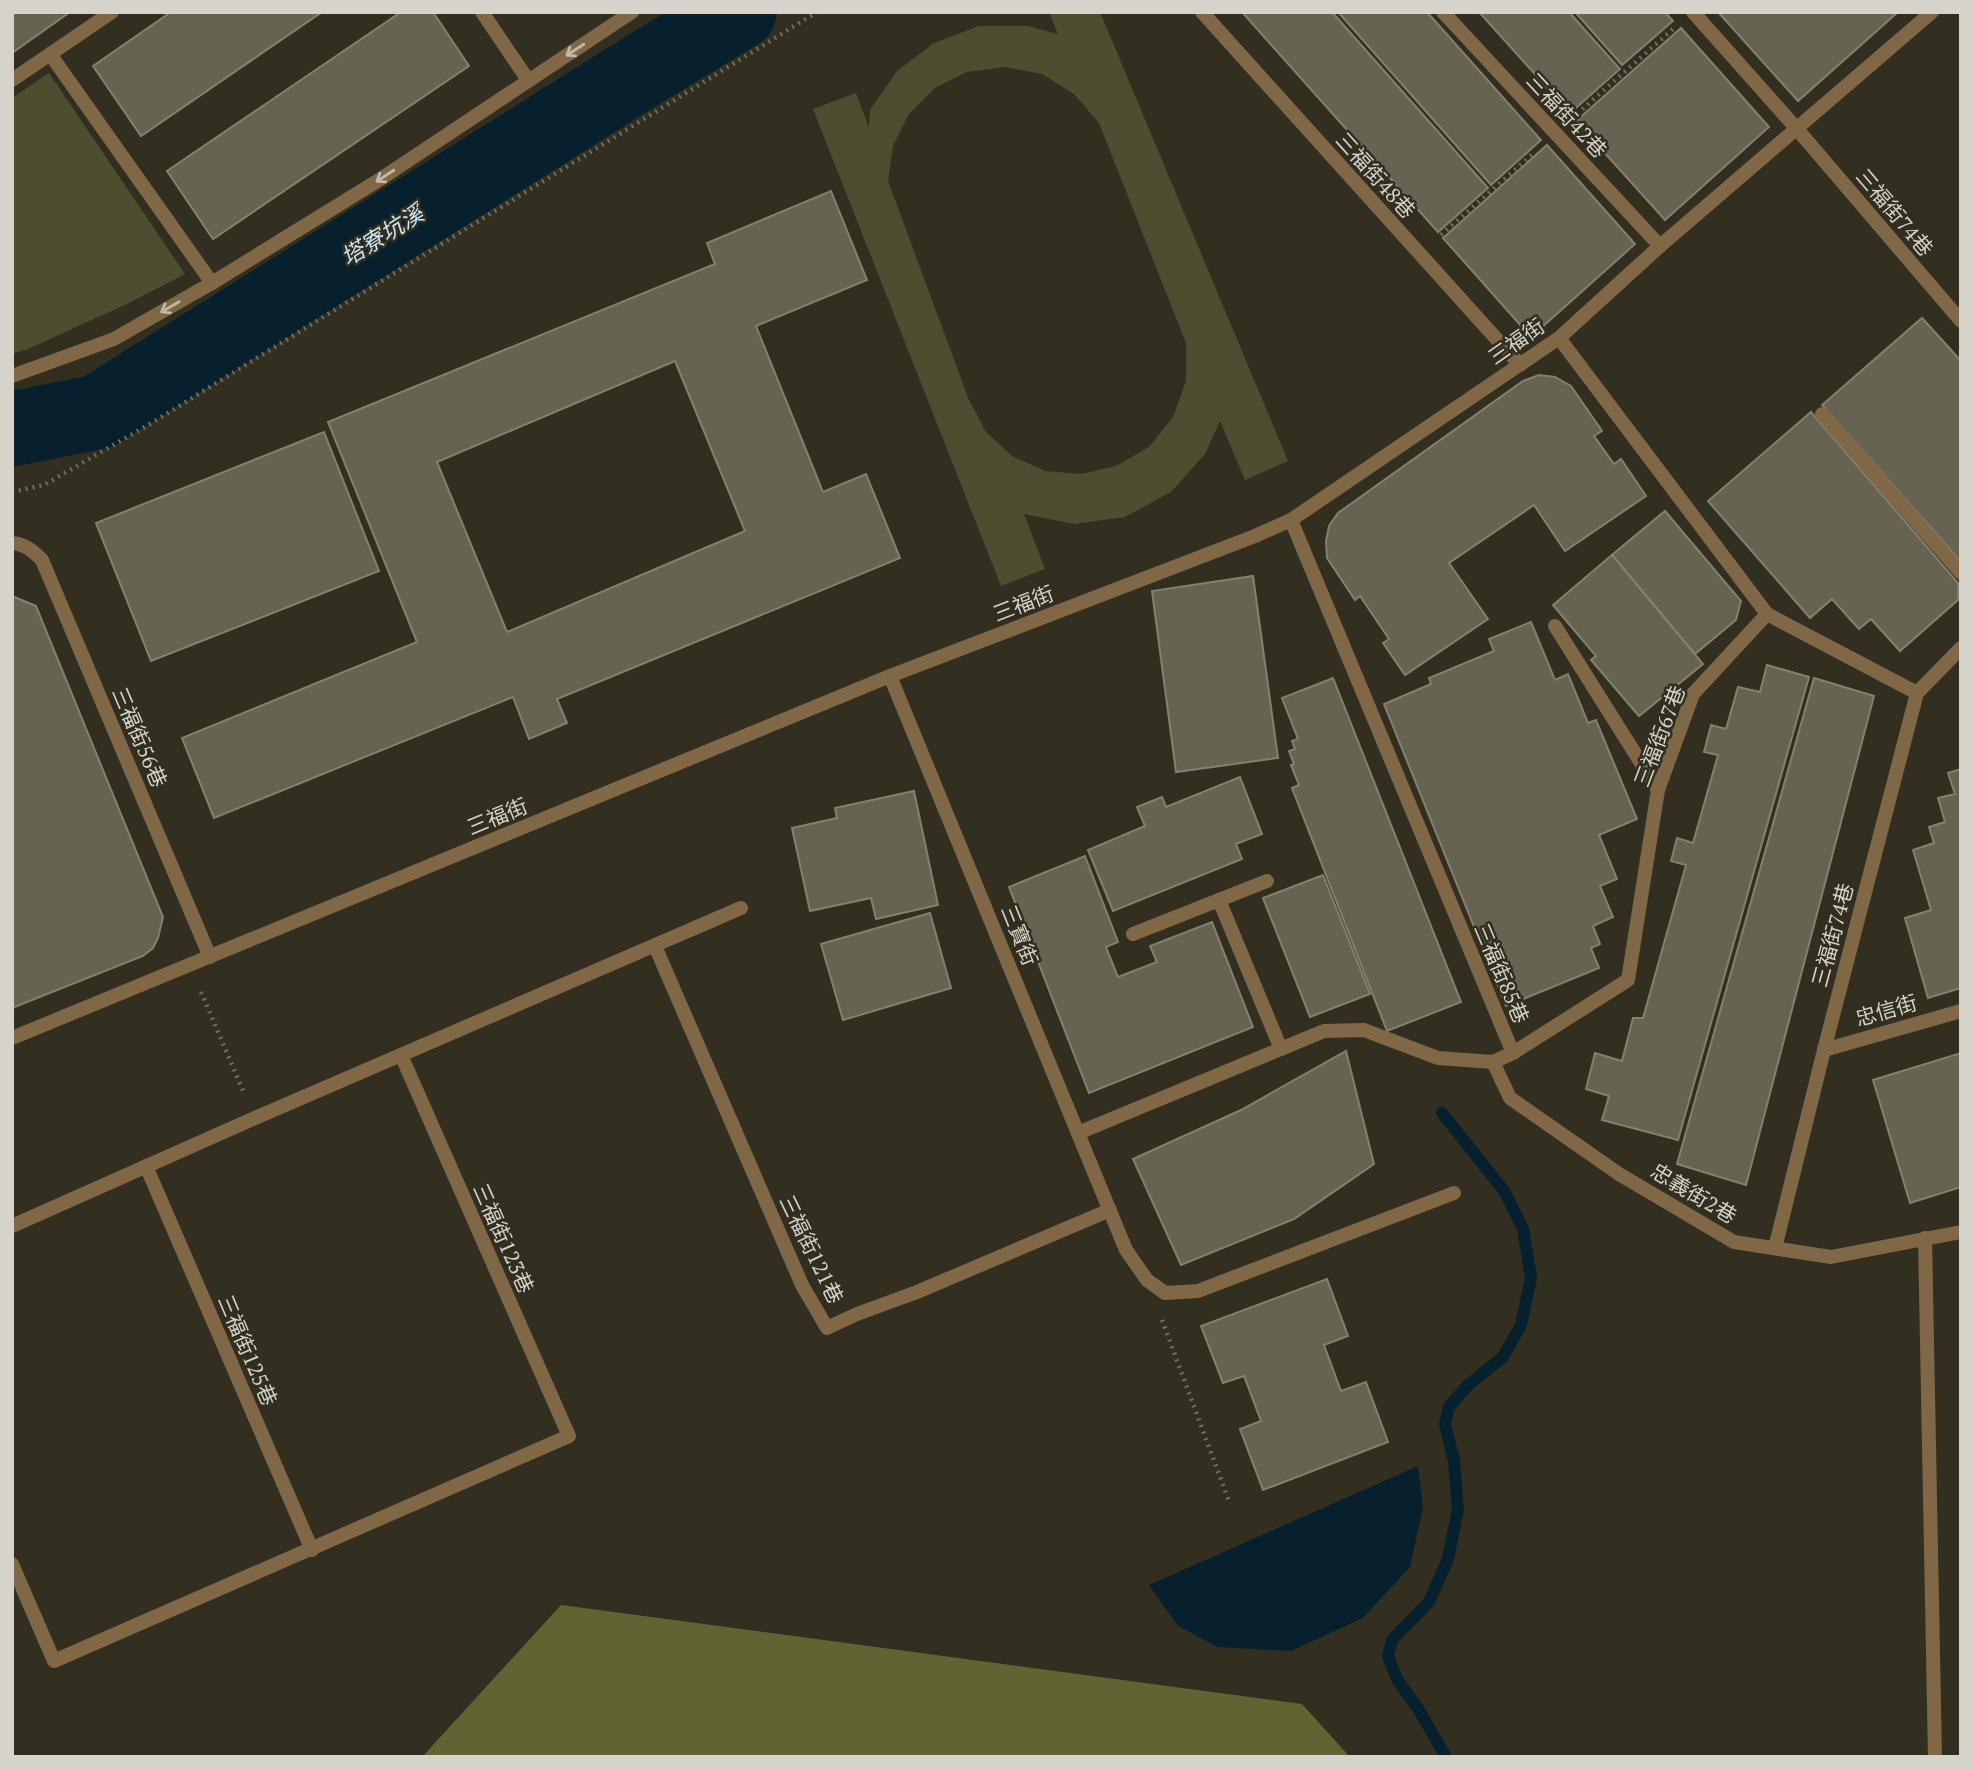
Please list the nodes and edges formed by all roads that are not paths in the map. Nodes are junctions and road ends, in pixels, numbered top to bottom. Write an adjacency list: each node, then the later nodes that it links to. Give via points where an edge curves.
1 (112, 12): 8 (street)
2 (482, 12): 10 (street)
3 (632, 12): 10 (street, one-way to 10)
4 (1202, 12): 16 (street, 三福街48巷)
5 (1443, 12): 12 (street, 三福街42巷)
6 (1693, 12): 11 (street, 三福街74巷)
7 (1929, 13): 11 (street, 三福街)
8 (50, 54): 9 (street); 13 (street)
9 (12, 80)
10 (528, 80): 13 (street, one-way to 13, via 379,180)
11 (1797, 129): 12 (street, 三福街); 14 (street, 三福街74巷)
12 (1660, 246): 15 (street, 三福街)
13 (212, 283): 17 (street, one-way to 17, via 114,340)
14 (1961, 321)
15 (1559, 338): 16 (street, 三福街); 22 (street)
16 (1520, 365): 19 (street, 三福街)
17 (12, 376)
18 (1822, 414): 21 (street)
19 (1290, 520): 25 (street, 三福街); 38 (street, 三福街85巷)
20 (15, 543): 33 (street, 三福街56巷, via 42,560)
21 (1961, 573)
22 (1766, 614): 26 (street); 27 (street, 三福街67巷, via 1693,694)
23 (1555, 626): 27 (street)
24 (1961, 648): 26 (street, 三福街74巷)
25 (890, 676): 33 (street, 三福街); 41 (street, 三寶街)
26 (1917, 693): 37 (street, 三福街74巷)
27 (1658, 790): 38 (street, 三福街67巷, via 1628,980)
28 (1267, 881): 29 (street)
29 (1219, 900): 31 (street); 36 (street)
30 (741, 908): 32 (street)
31 (1133, 934)
32 (655, 946): 39 (street); 44 (street, 三福街121巷, via 802,1285 827,1328)
33 (209, 957): 35 (street, 三福街)
34 (1961, 1011): 37 (street, 忠信街)
35 (12, 1038)
36 (1281, 1049): 40 (street, 三福街85巷, via 1324,1031 1364,1030 1438,1058); 41 (street, 三福街85巷)
37 (1824, 1050): 48 (street, 三福街74巷)
38 (1513, 1053): 40 (street, 三福街85巷)
39 (401, 1055): 42 (street); 49 (street, 三福街123巷, via 569,1436)
40 (1493, 1062): 48 (street, 忠義街2巷, via 1510,1098 1619,1174 1734,1242)
41 (1078, 1133): 44 (street, 三寶街)
42 (146, 1166): 45 (street); 49 (street, 三福街125巷)
43 (1454, 1194): 44 (street, 三寶街, via 1198,1291 1165,1293 1147,1280 1126,1250)
44 (1110, 1210)
45 (12, 1226)
46 (1961, 1232): 47 (street, 忠義街2巷)
47 (1925, 1238): 48 (street, 忠義街2巷, via 1831,1257); 51 (street)
48 (1775, 1248)
49 (312, 1550): 50 (street, via 54,1661)
50 (12, 1564)
51 (1934, 1757)

